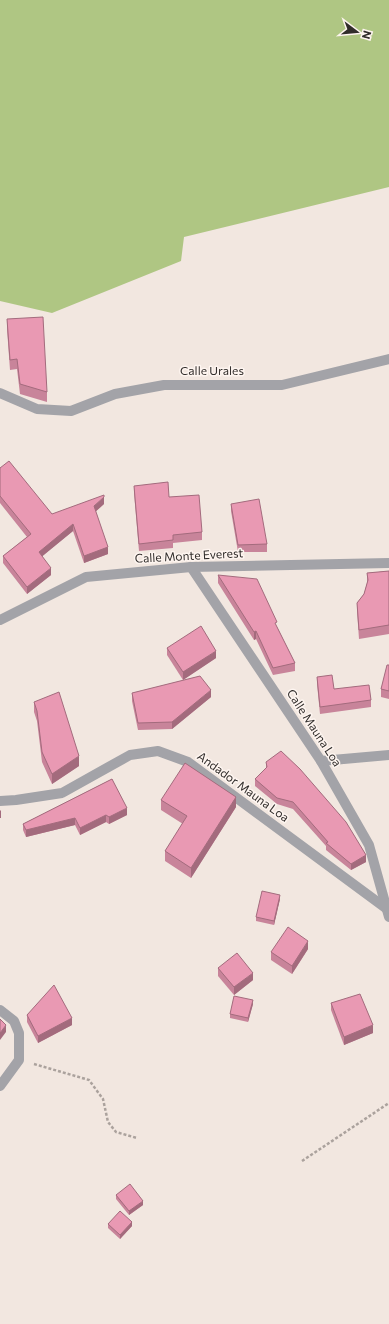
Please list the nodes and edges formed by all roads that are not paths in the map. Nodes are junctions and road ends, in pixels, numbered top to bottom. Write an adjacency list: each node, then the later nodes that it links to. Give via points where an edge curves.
1 (389, 359): 2 (street, Calle Urales, via 282,385 164,384 115,394 71,411 37,409)
2 (0, 393)
3 (389, 562): 4 (street, Calle Monte Everest)
4 (191, 567): 5 (street, Calle Monte Everest, via 86,577); 7 (street, Calle Mauna Loa)
5 (0, 620)
6 (389, 755): 7 (street)
7 (322, 761): 9 (street, Calle Mauna Loa, via 368,845)
8 (0, 801): 9 (street, Andador Mauna Loa, via 62,793 130,755 158,751 188,762)
9 (388, 913)
10 (0, 1010): 11 (street, via 14,1021 19,1033 19,1060)
11 (0, 1086)

